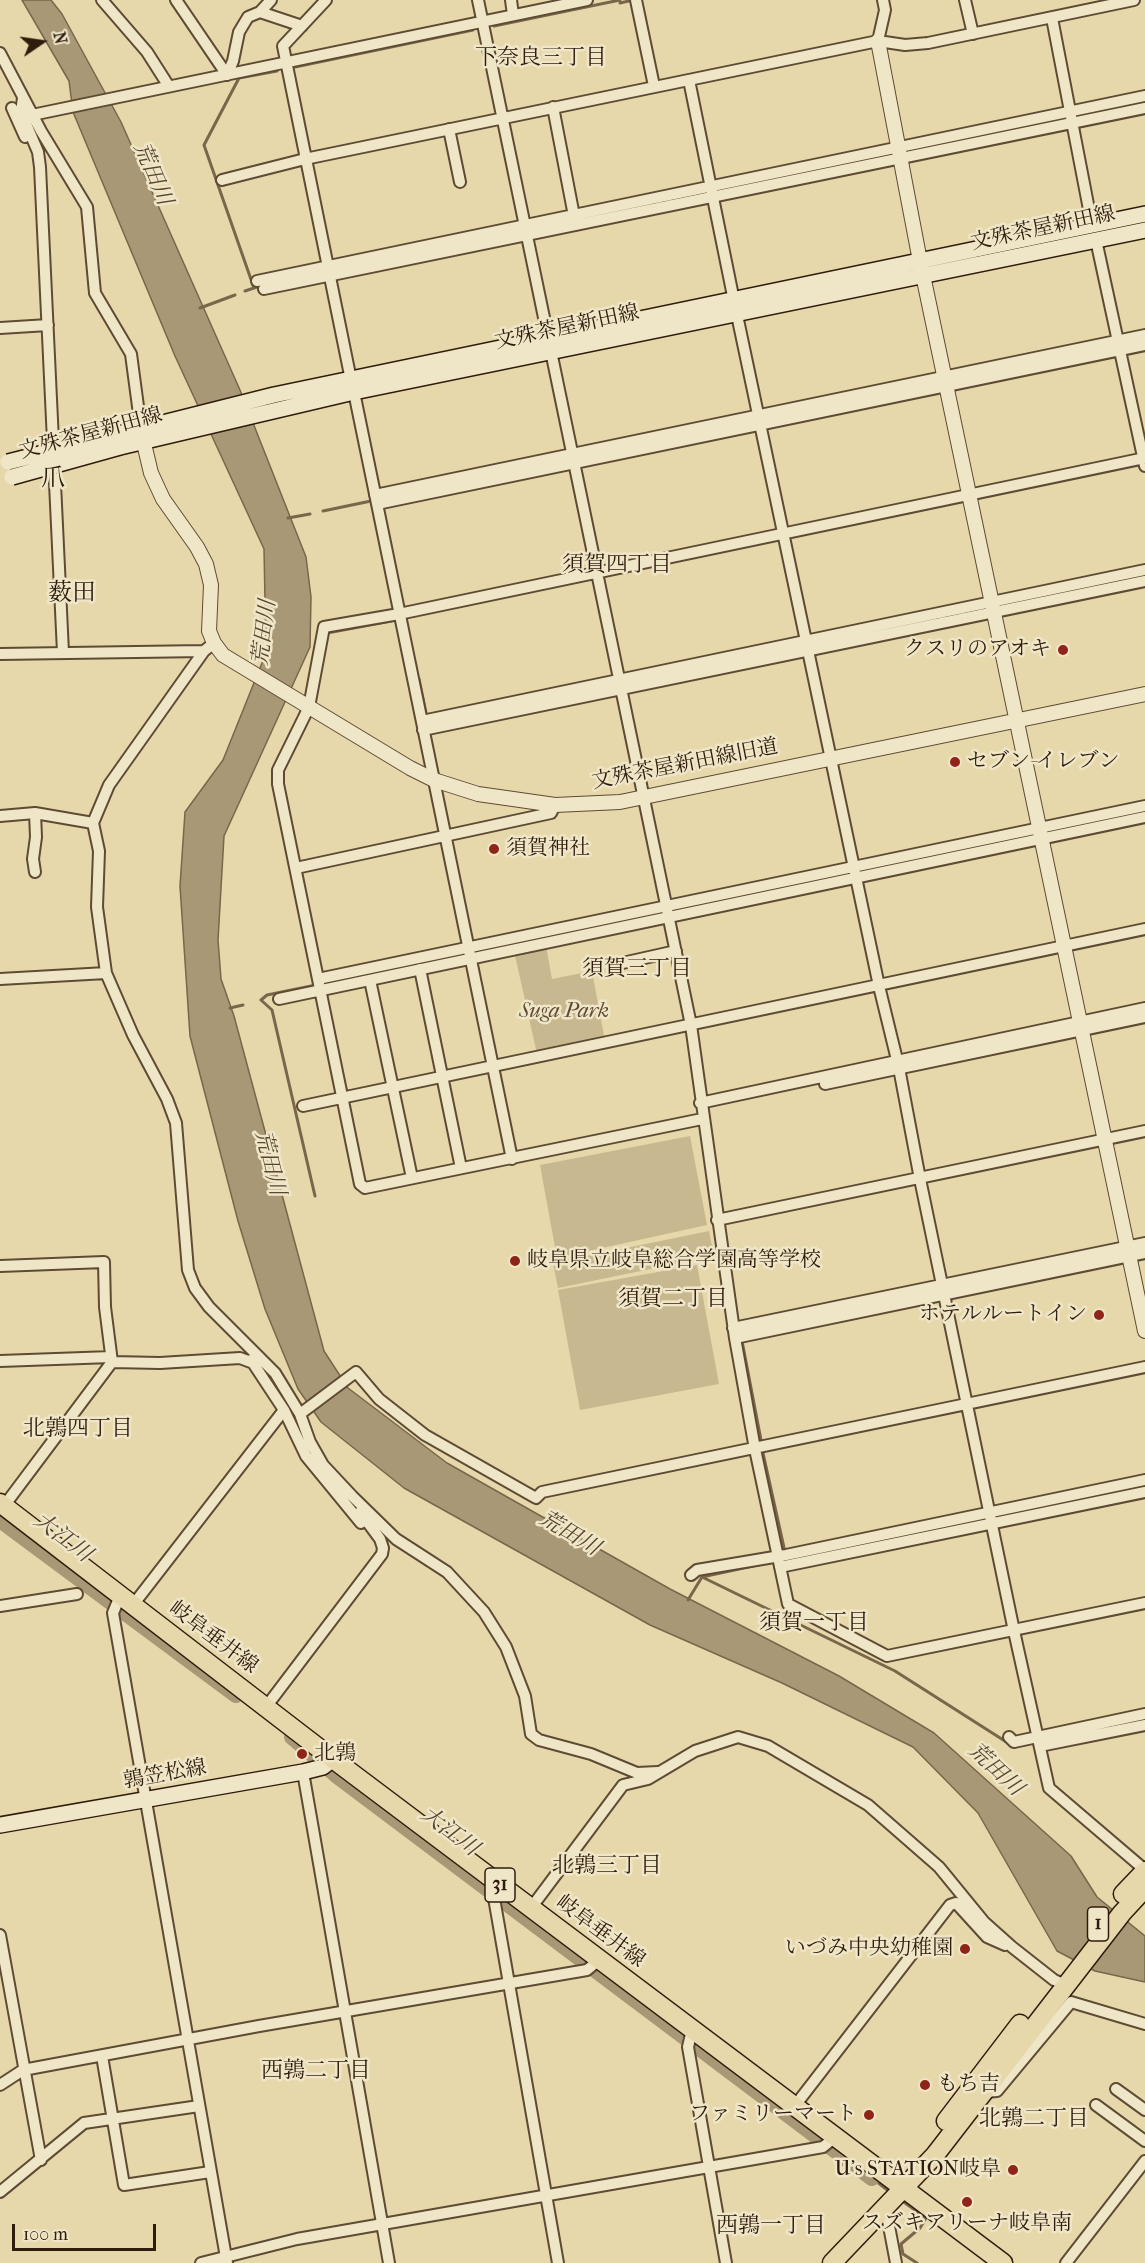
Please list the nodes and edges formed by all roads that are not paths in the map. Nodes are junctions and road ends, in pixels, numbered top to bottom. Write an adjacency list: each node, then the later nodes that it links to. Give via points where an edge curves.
1 (102, 0): 24 (street, via 147,52)
2 (176, 0): 22 (street)
3 (271, 0): 13 (street)
4 (326, 0): 17 (street)
5 (478, 0): 16 (street)
6 (511, 0): 14 (street)
7 (587, 0): 14 (street)
8 (636, 0): 25 (street)
9 (883, 0): 19 (street, via 885,10)
10 (965, 0): 18 (street)
11 (1134, 0): 12 (street)
12 (1081, 6): 15 (street)
13 (260, 12): 17 (street); 22 (street, via 248,17 239,32)
14 (513, 15): 16 (street)
15 (1052, 18): 18 (street); 31 (street)
16 (483, 22): 21 (street); 33 (street)
17 (302, 26): 21 (street, via 283,46)
18 (973, 34): 19 (street, via 905,45)
19 (878, 40): 23 (street); 36 (street)
20 (0, 53): 27 (street)
21 (285, 63): 22 (street); 37 (street)
22 (227, 75): 24 (street)
23 (689, 80): 25 (street); 41 (street)
24 (164, 86): 32 (street)
25 (654, 86): 28 (street)
26 (1145, 96): 31 (street)
27 (23, 98): 32 (street); 38 (street, via 21,112 38,152)
28 (553, 107): 33 (street); 43 (street)
29 (12, 108): 38 (street)
30 (1145, 108): 34 (street)
31 (1071, 111): 34 (street); 36 (street)
32 (37, 113): 61 (street, via 87,207 95,293 131,354)
33 (503, 118): 35 (street); 46 (street)
34 (1073, 123): 36 (street); 44 (street)
35 (449, 129): 37 (street); 40 (street)
36 (899, 153): 41 (street); 48 (street)
37 (305, 159): 39 (street); 49 (street)
38 (40, 167): 52 (street)
39 (222, 180)
40 (460, 182)
41 (712, 192): 43 (street); 46 (street); 51 (street)
42 (1145, 214): 44 (main road, 文殊茶屋新田線)
43 (574, 216): 46 (street)
44 (1092, 225): 48 (main road, 文殊茶屋新田線)
45 (1145, 230): 47 (main road, 文殊茶屋新田線)
46 (526, 231): 49 (street); 57 (street)
47 (1096, 240): 48 (main road, 文殊茶屋新田線); 55 (street)
48 (922, 268): 51 (main road, 文殊茶屋新田線); 58 (street)
49 (329, 271): 50 (street); 59 (street)
50 (261, 285)
51 (735, 308): 57 (main road, 文殊茶屋新田線); 60 (street)
52 (48, 326): 53 (street); 77 (street)
53 (0, 328)
54 (1145, 335): 55 (street)
55 (1119, 345): 56 (street); 58 (street); 64 (street)
56 (1145, 345)
57 (549, 346): 59 (main road, 文殊茶屋新田線); 63 (street)
58 (946, 380): 60 (street); 67 (street)
59 (353, 386): 61 (main road, 文殊茶屋新田線); 68 (street)
60 (759, 420): 63 (street); 69 (street)
61 (142, 435): 62 (main road, 文殊茶屋新田線); 76 (street, via 151,473 163,499 206,564 211,585)
62 (119, 441): 65 (main road, 文殊茶屋新田線, bridge); 66 (main road, 文殊茶屋新田線, bridge)
63 (572, 459): 68 (street); 71 (street)
64 (1144, 461): 67 (street)
65 (4, 463)
66 (6, 479)
67 (970, 494): 69 (street); 73 (street)
68 (376, 499): 74 (street)
69 (784, 534): 71 (street); 75 (street)
70 (1145, 570): 73 (street)
71 (596, 572): 74 (street); 79 (street)
72 (1145, 581): 73 (street)
73 (994, 607): 75 (street); 82 (street)
74 (399, 614): 81 (street, via 324,627); 83 (street)
75 (808, 645): 79 (street); 84 (street)
76 (209, 647): 77 (street); 81 (street, 文殊茶屋新田線旧道); 92 (street, via 109,785)
77 (63, 652): 78 (street)
78 (0, 654)
79 (619, 685): 83 (street); 86 (street)
80 (1145, 694): 82 (street, 文殊茶屋新田線旧道)
81 (306, 705): 85 (street, 文殊茶屋新田線旧道); 95 (street, via 278,770)
82 (1018, 721): 84 (street, 文殊茶屋新田線旧道); 93 (street)
83 (423, 725): 85 (street)
84 (831, 758): 86 (street, 文殊茶屋新田線旧道); 97 (street)
85 (434, 780): 87 (street, 文殊茶屋新田線旧道, via 478,794); 94 (street)
86 (643, 798): 87 (street, 文殊茶屋新田線旧道, via 585,806); 98 (street)
87 (555, 805): 94 (street, via 551,813)
88 (1145, 806): 93 (street)
89 (35, 813): 90 (street); 92 (street); 96 (street)
90 (0, 816)
91 (1145, 817): 93 (street)
92 (93, 823): 106 (street, via 99,851 97,907)
93 (1041, 833): 97 (street); 101 (street)
94 (446, 837): 95 (street); 103 (street)
95 (296, 867): 108 (street)
96 (35, 872)
97 (856, 872): 98 (street); 99 (street); 110 (street)
98 (666, 906): 99 (street); 103 (street)
99 (669, 917): 102 (street); 103 (street)
100 (1145, 929): 101 (street)
101 (1065, 947): 110 (street); 116 (street)
102 (676, 951): 104 (street); 115 (street)
103 (469, 954): 105 (street); 108 (street); 118 (street)
104 (618, 964)
105 (420, 969): 109 (street); 119 (street)
106 (106, 973): 107 (street); 142 (street, via 176,1123 188,1270 195,1287 209,1307 275,1373)
107 (0, 979)
108 (318, 979): 111 (street)
109 (370, 980): 111 (street); 120 (street)
110 (879, 986): 115 (street); 117 (street)
111 (321, 991): 112 (street); 121 (street)
112 (279, 999)
113 (1145, 1008): 116 (street)
114 (1145, 1017): 116 (street)
115 (691, 1025): 118 (street); 123 (street)
116 (1082, 1026): 117 (street); 125 (street)
117 (898, 1065): 123 (street); 129 (street)
118 (493, 1066): 119 (street); 126 (street)
119 (441, 1077): 120 (street); 127 (street)
120 (393, 1088): 121 (street); 128 (street)
121 (342, 1098): 122 (street); 128 (street, via 360,1184 365,1188)
122 (303, 1106)
123 (702, 1110): 126 (street); 130 (street)
124 (1145, 1131): 125 (street)
125 (1105, 1140): 129 (street); 132 (street)
126 (512, 1159): 127 (street)
127 (461, 1168): 128 (street)
128 (412, 1178)
129 (920, 1179): 130 (street); 135 (street)
130 (717, 1220): 137 (street)
131 (1145, 1242): 132 (street)
132 (1128, 1251): 133 (street); 135 (street); 136 (street)
133 (1145, 1253)
134 (0, 1266): 138 (street, via 104,1262)
135 (944, 1290): 137 (street); 143 (street)
136 (1145, 1331)
137 (734, 1333): 146 (street)
138 (111, 1360): 139 (street); 140 (street); 150 (street)
139 (251, 1360): 142 (street); 144 (street)
140 (0, 1361)
141 (1145, 1367): 143 (street)
142 (285, 1389): 145 (street)
143 (968, 1404): 146 (street); 151 (street)
144 (284, 1410): 152 (street, via 306,1456); 157 (street)
145 (304, 1411): 146 (street, via 356,1372 379,1399 425,1435 536,1498 542,1492); 149 (street, via 310,1442)
146 (755, 1449): 153 (street)
147 (1145, 1480): 151 (street)
148 (1145, 1492): 151 (street)
149 (352, 1496): 152 (street); 168 (street, via 396,1539 447,1572 484,1612 506,1647 525,1696 531,1734 637,1773)
150 (2, 1504): 157 (main road, 岐阜垂井線 / 31)
151 (991, 1518): 153 (street); 154 (street); 160 (street)
152 (382, 1544): 161 (street, via 382,1554)
153 (778, 1555): 154 (street); 155 (street, via 697,1570)
154 (780, 1568): 160 (street, via 788,1604 887,1656)
155 (691, 1575)
156 (77, 1594): 159 (street)
157 (123, 1601): 161 (main road, 岐阜垂井線 / 31); 169 (street, via 113,1613)
158 (1145, 1603): 160 (street)
159 (0, 1606)
160 (1014, 1630): 165 (street)
161 (266, 1707): 166 (main road, 岐阜垂井線 / 31)
162 (1145, 1714): 165 (street)
163 (1145, 1725): 165 (street)
164 (1009, 1737): 165 (street, via 1014,1742)
165 (1039, 1741): 171 (street, via 1049,1788)
166 (328, 1763): 167 (main road, 鶉笠松線); 172 (main road, 岐阜垂井線 / 31)
167 (303, 1772): 169 (main road, 鶉笠松線); 179 (street)
168 (658, 1772): 173 (street, via 619,1789); 175 (street, via 716,1742 738,1737 768,1746 868,1805 894,1826 939,1867 984,1922)
169 (144, 1800): 170 (main road, 鶉笠松線); 182 (street)
170 (0, 1825)
171 (1143, 1877): 177 (main road, 1, via 1122,1913)
172 (497, 1890): 173 (main road, 岐阜垂井線 / 31); 178 (street)
173 (531, 1908): 176 (main road, 岐阜垂井線 / 31)
174 (0, 1935): 184 (street)
175 (1012, 1947): 177 (street); 190 (street, via 987,1937 956,1903 950,1905)
176 (593, 1965): 178 (street); 181 (main road, 岐阜垂井線 / 31)
177 (1064, 1978): 187 (main road, 1); 199 (main road, 1, via 927,2146)
178 (508, 1984): 179 (street); 201 (street)
179 (345, 2011): 182 (street); 203 (street)
180 (1145, 2024): 187 (street, via 1071,2002 997,2091)
181 (690, 2037): 190 (main road, 岐阜垂井線 / 31); 197 (street)
182 (188, 2039): 183 (street); 189 (street)
183 (102, 2056): 184 (street); 192 (street)
184 (23, 2070): 185 (street); 195 (street)
185 (0, 2085)
186 (1116, 2089): 191 (street)
187 (985, 2092): 199 (main road, 1, via 934,2156)
188 (1096, 2105): 193 (street)
189 (199, 2106): 192 (street); 198 (street)
190 (795, 2107): 194 (main road, 岐阜垂井線 / 31)
191 (1145, 2110)
192 (113, 2119): 195 (street, via 84,2123); 198 (street, via 124,2185)
193 (1145, 2141)
194 (830, 2142): 197 (street); 199 (main road, 岐阜垂井線 / 31)
195 (41, 2160): 200 (street)
196 (1145, 2161): 212 (street)
197 (708, 2168): 201 (street); 208 (street)
198 (210, 2172): 204 (street)
199 (902, 2188): 202 (main road, 1); 211 (main road, 岐阜垂井線 / 31)
200 (0, 2192)
201 (547, 2194): 203 (street); 207 (street)
202 (885, 2204): 209 (main road, 1); 210 (street)
203 (382, 2224): 204 (street, via 297,2239); 206 (street)
204 (226, 2260): 205 (street)
205 (201, 2263)
206 (389, 2263)
207 (558, 2263)
208 (726, 2263)
209 (831, 2263)
210 (896, 2263)
211 (1003, 2263)
212 (1066, 2263)

